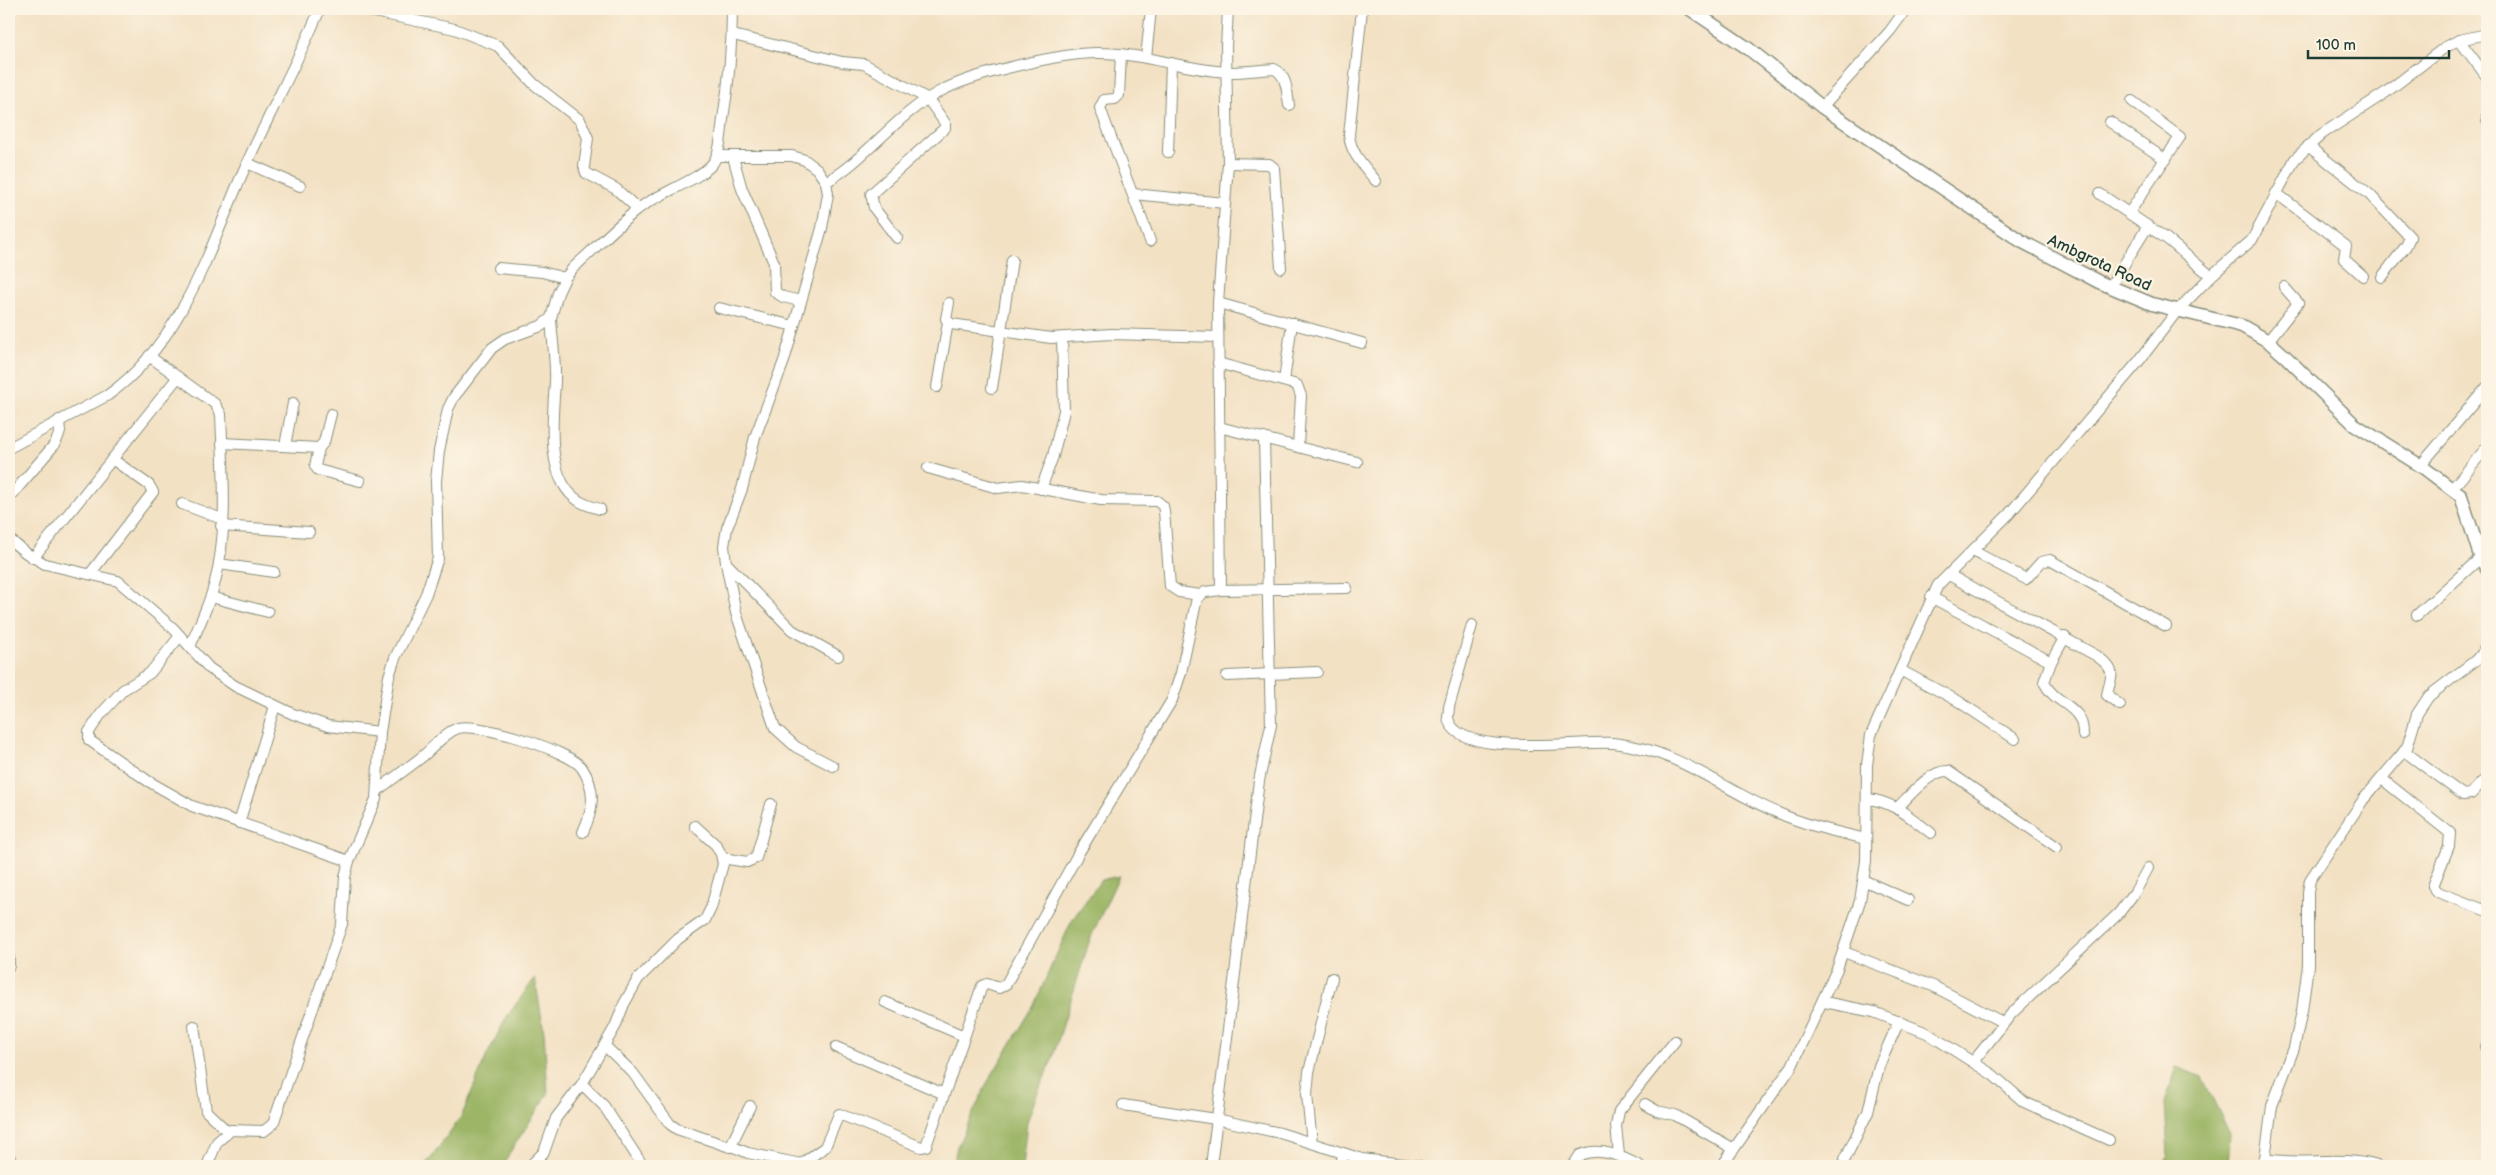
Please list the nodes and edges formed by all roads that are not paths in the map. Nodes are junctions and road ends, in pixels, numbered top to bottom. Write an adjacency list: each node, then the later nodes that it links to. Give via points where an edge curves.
1 (320, 9): 30 (street)
2 (360, 9): 9 (street)
3 (732, 9): 11 (street)
4 (1151, 9): 14 (street)
5 (1228, 9): 16 (street)
6 (1362, 9): 32 (street, via 1349,135 1355,154)
7 (1690, 9): 21 (main road, Ambgrota Road, via 1749,49)
8 (1906, 9): 21 (street)
9 (394, 12): 39 (street, via 455,29 498,46 534,84 580,120 588,138 586,172 616,189)
10 (2487, 34): 12 (street)
11 (733, 35): 18 (street, via 842,62 858,62); 27 (street)
12 (2459, 40): 17 (street); 25 (street)
13 (1121, 54): 14 (street); 18 (street, via 1074,54 1046,60 958,83); 36 (street, via 1119,96 1104,100 1100,105)
14 (1146, 58): 15 (street)
15 (1171, 63): 16 (street); 26 (street)
16 (1227, 72): 20 (street, via 1278,71 1284,78); 31 (street)
17 (2487, 77)
18 (928, 99): 33 (street); 42 (street, via 944,120 945,128 871,194 874,208)
19 (2132, 101): 29 (street, via 2178,134 2179,141)
20 (1289, 105)
21 (1822, 107): 51 (main road, Ambgrota Road, via 2021,241)
22 (2487, 116): 23 (street)
23 (2487, 120)
24 (2110, 122): 29 (street)
25 (2308, 146): 35 (street, via 2294,159); 49 (street, via 2346,175 2408,232 2409,241)
26 (1168, 152)
27 (717, 156): 28 (street); 39 (street, via 701,174)
28 (733, 157): 33 (street, via 792,156 817,169); 53 (street, via 742,189 774,262 775,292)
29 (2166, 160): 40 (street)
30 (247, 163): 34 (street); 67 (street, via 193,289 180,314)
31 (1228, 163): 38 (street); 46 (street, via 1269,164 1274,168)
32 (1376, 181)
33 (826, 182): 53 (street, via 827,209)
34 (300, 186)
35 (2276, 193): 47 (street, via 2252,240); 48 (street, via 2346,246 2344,259)
36 (1133, 194): 38 (street); 43 (street)
37 (2100, 194): 40 (street)
38 (1225, 202): 55 (street)
39 (638, 209): 50 (street)
40 (2129, 213): 41 (street)
41 (2148, 226): 47 (street); 51 (street)
42 (897, 238)
43 (1150, 241)
44 (1012, 260): 62 (street)
45 (498, 268): 50 (street, via 542,272)
46 (1281, 268)
47 (2211, 276): 57 (street)
48 (2363, 276)
49 (2382, 277)
50 (565, 278): 58 (street)
51 (2110, 286): 57 (main road, Ambgrota Road)
52 (2284, 287): 65 (street, via 2298,303)
53 (801, 301): 61 (street)
54 (949, 303): 59 (street)
55 (1218, 303): 60 (street); 63 (street)
56 (720, 308): 61 (street)
57 (2177, 311): 65 (main road, Ambgrota Road, via 2242,326); 98 (street, via 2043,474)
58 (551, 318): 94 (street, via 553,451 558,470 573,496); 128 (street, via 540,326 504,339 492,348 448,409 436,481 438,558 426,594 395,658)
59 (948, 322): 62 (street); 71 (street)
60 (1292, 322): 66 (street); 70 (street)
61 (794, 326): 101 (street, via 727,528)
62 (1002, 332): 64 (street); 73 (street)
63 (1218, 337): 64 (street, via 1110,334); 68 (street)
64 (1062, 338): 91 (street, via 1064,411)
65 (2268, 341): 87 (main road, Ambgrota Road, via 2354,424)
66 (1362, 343)
67 (149, 356): 69 (street); 76 (street, via 121,386)
68 (1218, 363): 70 (street); 77 (street)
69 (178, 377): 79 (street, via 219,408); 85 (street)
70 (1284, 381): 81 (street, via 1300,389)
71 (937, 387)
72 (2487, 387): 87 (street)
73 (992, 388)
74 (293, 403): 80 (street)
75 (331, 414): 84 (street, via 324,442)
76 (59, 420): 83 (street); 92 (street, via 60,432 55,444)
77 (1219, 427): 78 (street); 107 (street)
78 (1264, 438): 81 (street); 108 (street)
79 (222, 443): 80 (street); 95 (street)
80 (286, 446): 84 (street)
81 (1298, 446): 86 (street)
82 (2487, 447): 90 (street)
83 (9, 448)
84 (318, 448): 89 (street, via 315,466 318,470)
85 (112, 459): 99 (street); 104 (street, via 149,485 153,492)
86 (1357, 462)
87 (2421, 466): 90 (main road, Ambgrota Road)
88 (928, 468): 91 (street, via 998,488 1022,486)
89 (360, 481)
90 (2452, 489): 100 (main road, Ambgrota Road, via 2461,496)
91 (1041, 490): 109 (street, via 1101,500 1160,503 1164,511 1168,582 1179,592)
92 (9, 498)
93 (182, 504): 95 (street)
94 (600, 509)
95 (222, 523): 96 (street); 102 (street)
96 (309, 532)
97 (9, 539): 99 (street)
98 (1973, 551): 105 (street); 115 (street, via 2026,579 2041,562 2050,560)
99 (33, 558): 104 (street, via 45,564)
100 (2485, 560): 113 (street)
101 (726, 563): 120 (street, via 792,630); 132 (street, via 736,613 775,728 796,747)
102 (219, 564): 103 (street); 110 (street)
103 (274, 572)
104 (90, 574): 116 (street, via 118,581)
105 (1949, 575): 111 (street); 117 (street)
106 (1347, 588): 108 (street)
107 (1221, 590): 108 (street); 109 (street)
108 (1268, 590): 124 (street)
109 (1200, 595): 160 (street, via 1195,603 1181,673 1172,700 1078,854 1006,984 999,988 982,986)
110 (211, 597): 112 (street); 119 (street)
111 (1931, 597): 121 (street); 122 (street)
112 (268, 612)
113 (2416, 615)
114 (1472, 625): 143 (street, via 1448,718 1460,734 1501,744 1539,746 1599,742 1658,753 1685,762 1776,812)
115 (2166, 626)
116 (180, 636): 119 (street); 139 (street, via 150,673 123,690 101,714 89,732 89,740 176,798)
117 (2066, 638): 121 (street); 126 (street, via 2097,656 2110,668 2112,678 2107,695)
118 (2487, 646): 131 (street, via 2476,660 2429,696 2417,714)
119 (190, 647): 127 (street, via 218,675)
120 (838, 656)
121 (2051, 662): 129 (street, via 2044,682 2080,717)
122 (1900, 670): 130 (street, via 1958,701); 136 (street, via 1871,735)
123 (1317, 672): 124 (street)
124 (1270, 675): 125 (street); 170 (street, via 1269,740 1259,781)
125 (1227, 676)
126 (2120, 705)
127 (275, 706): 128 (street, via 328,726); 139 (street)
128 (380, 732): 135 (street)
129 (2083, 735)
130 (2015, 739)
131 (2404, 751): 133 (street); 134 (street, via 2463,795 2471,794 2482,782)
132 (832, 766)
133 (2382, 779): 150 (street, via 2450,833 2449,846 2432,886 2438,892); 180 (street, via 2363,800 2310,880 2308,965 2302,1011 2294,1048 2272,1106)
134 (2487, 782)
135 (377, 791): 141 (street, via 450,732 467,726 495,731 542,746 578,763 593,797 592,810); 146 (street)
136 (1867, 799): 138 (street); 143 (street)
137 (771, 804): 145 (street, via 756,858 747,862)
138 (1897, 808): 142 (street); 144 (street, via 1933,775 1940,770 1948,771)
139 (239, 823): 146 (street)
140 (695, 826): 145 (street, via 716,845)
141 (583, 832)
142 (1931, 833)
143 (1866, 839): 148 (street)
144 (2057, 847)
145 (722, 858): 162 (street, via 719,882 708,916 678,939 638,979)
146 (349, 861): 171 (street, via 342,924 273,1124 264,1131)
147 (2148, 868): 158 (street, via 2118,914)
148 (1864, 880): 149 (street); 151 (street)
149 (1908, 900)
150 (2487, 911)
151 (1844, 952): 156 (street); 158 (street, via 1933,986)
152 (9, 957): 153 (street)
153 (9, 966)
154 (1332, 978): 173 (street, via 1309,1072 1307,1095)
155 (885, 1002): 160 (street)
156 (1824, 1002): 157 (street, via 1874,1012); 175 (street, via 1792,1066)
157 (1899, 1021): 164 (street); 179 (street, via 1879,1066 1868,1112)
158 (2004, 1023): 164 (street)
159 (194, 1026): 171 (street, via 206,1111)
160 (964, 1036): 166 (street)
161 (1675, 1041): 177 (street, via 1619,1111 1616,1126)
162 (605, 1046): 165 (street); 174 (street, via 633,1073 670,1124)
163 (836, 1046): 166 (street)
164 (1973, 1062): 172 (street, via 2024,1102)
165 (582, 1084): 184 (street, via 556,1118 544,1152); 185 (street, via 604,1106)
166 (944, 1094): 174 (street, via 928,1144 924,1147 839,1114 825,1147 801,1164 748,1153)
167 (1645, 1104): 175 (street, via 1675,1115)
168 (1123, 1105): 170 (street)
169 (750, 1106): 174 (street)
170 (1216, 1119): 173 (street); 186 (street)
171 (228, 1132): 183 (street, via 216,1142)
172 (2108, 1140)
173 (1312, 1143): 176 (street)
174 (731, 1146)
175 (1734, 1149): 181 (street)
176 (1343, 1154): 187 (street); 188 (street)
177 (1619, 1155): 189 (street, via 1582,1153); 190 (street)
178 (9, 1156): 182 (street)
179 (1845, 1158)
180 (2264, 1163): 191 (street, via 2349,1161)
181 (1724, 1165)
182 (12, 1166)
183 (207, 1166)
184 (530, 1166)
185 (643, 1166)
186 (1211, 1166)
187 (1341, 1166)
188 (1420, 1166)
189 (1573, 1166)
190 (1640, 1166)
191 (2378, 1166)

